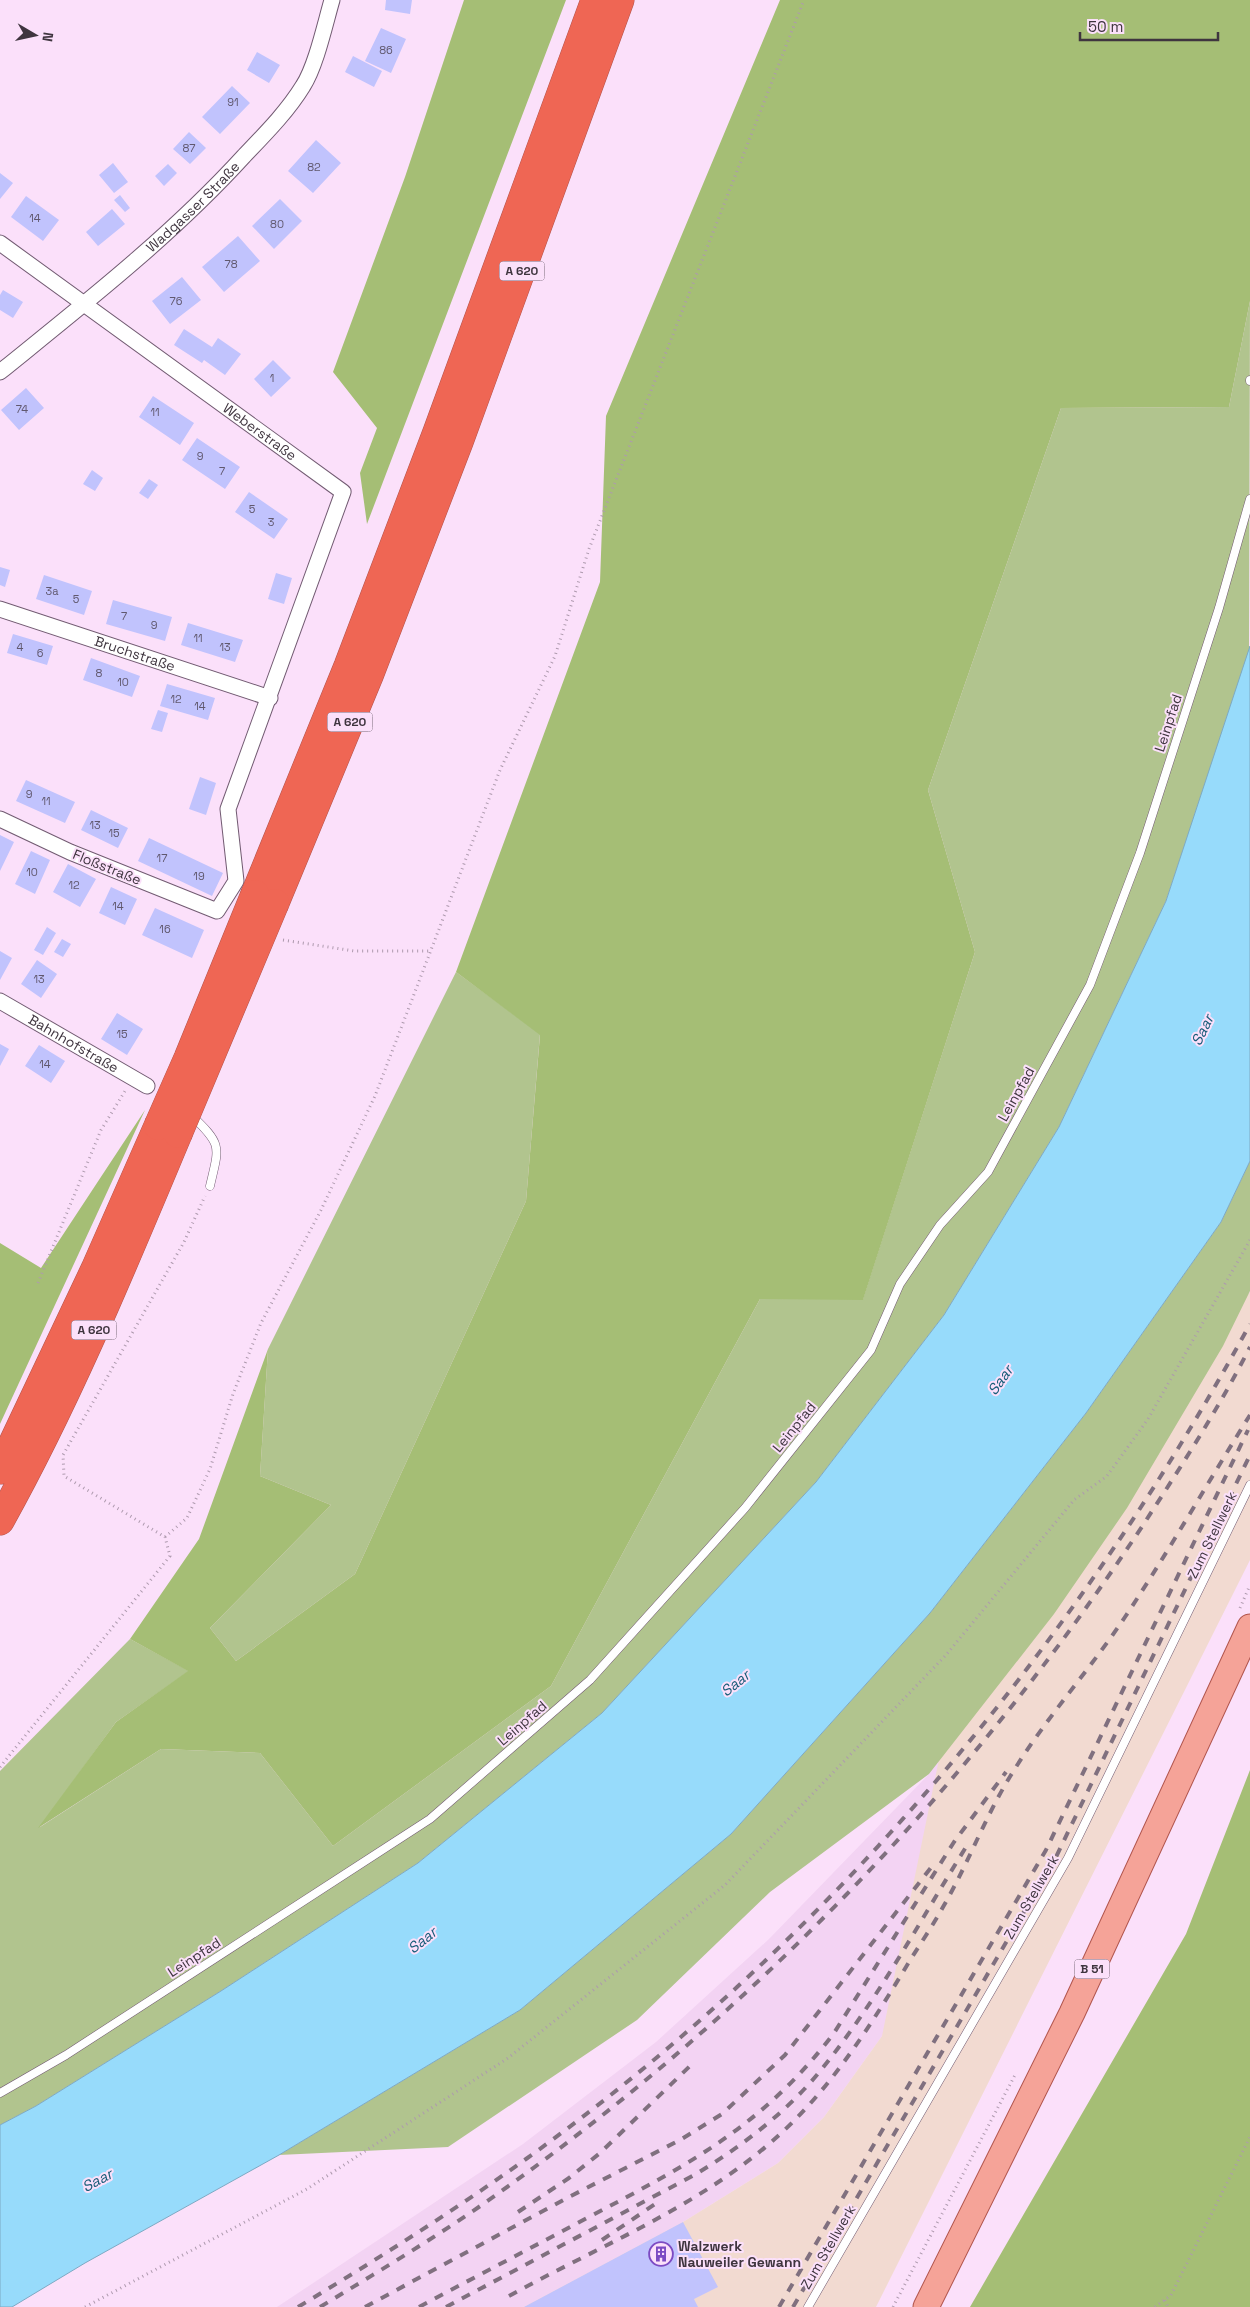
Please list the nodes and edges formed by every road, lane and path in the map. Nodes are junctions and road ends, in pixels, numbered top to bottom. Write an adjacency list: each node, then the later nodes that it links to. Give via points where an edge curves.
1 (332, 0): 6 (street, Wadgasser Straße, via 304,85 273,125 204,199)
2 (595, 0): 12 (highway, A 620)
3 (620, 0): 12 (highway, A 620, via 459,442 369,676)
4 (804, 0): 14 (path, via 592,540 555,656 500,770)
5 (0, 243): 6 (street, Weberstraße)
6 (85, 303): 7 (street, Wadgasser Straße); 10 (street, Weberstraße, via 344,492)
7 (0, 372)
8 (1250, 500): 33 (lane, Leinpfad, via 1219,608 1140,853 1090,985 988,1172 940,1224 900,1284 871,1350 745,1508 590,1680 430,1818 66,2056)
9 (0, 609): 10 (street, Bruchstraße)
10 (270, 698): 11 (street, Floßstraße, via 228,809 236,881 217,911 70,852)
11 (0, 819)
12 (265, 898): 21 (highway, A 620, bridge)
13 (278, 939): 14 (path, via 354,951)
14 (430, 951): 28 (path, via 375,1096 321,1210 261,1323 233,1394 210,1468 187,1518)
15 (0, 1001): 17 (street, Bahnhofstraße)
16 (203, 1051): 20 (lane)
17 (133, 1078): 18 (street, Bahnhofstraße); 24 (path, via 101,1130)
18 (151, 1089)
19 (164, 1096): 20 (lane)
20 (181, 1106): 22 (lane, via 209,1132 218,1150)
21 (168, 1130): 25 (highway, A 620, via 86,1287); 27 (highway, A 620, via 116,1279 71,1380)
22 (210, 1186): 28 (path, via 184,1242 63,1455 64,1476)
23 (1250, 1240): 36 (path, via 1148,1419 1107,1476 1074,1500 946,1655 726,1885 508,2058 307,2189)
24 (38, 1283)
25 (0, 1470)
26 (1250, 1485): 37 (lane, Zum Stellwerk, via 1068,1858)
27 (0, 1521)
28 (165, 1537): 31 (path, via 170,1556)
29 (1250, 1585): 30 (path)
30 (1244, 1619): 39 (main road, B 51, via 1072,2013)
31 (0, 1767)
32 (1017, 2072): 38 (path)
33 (0, 2093)
34 (1250, 2137): 35 (path, via 1171,2295)
35 (1165, 2300): 40 (path); 41 (path)
36 (85, 2307)
37 (808, 2307)
38 (893, 2307)
39 (926, 2307)
40 (1155, 2307)
41 (1168, 2307)

